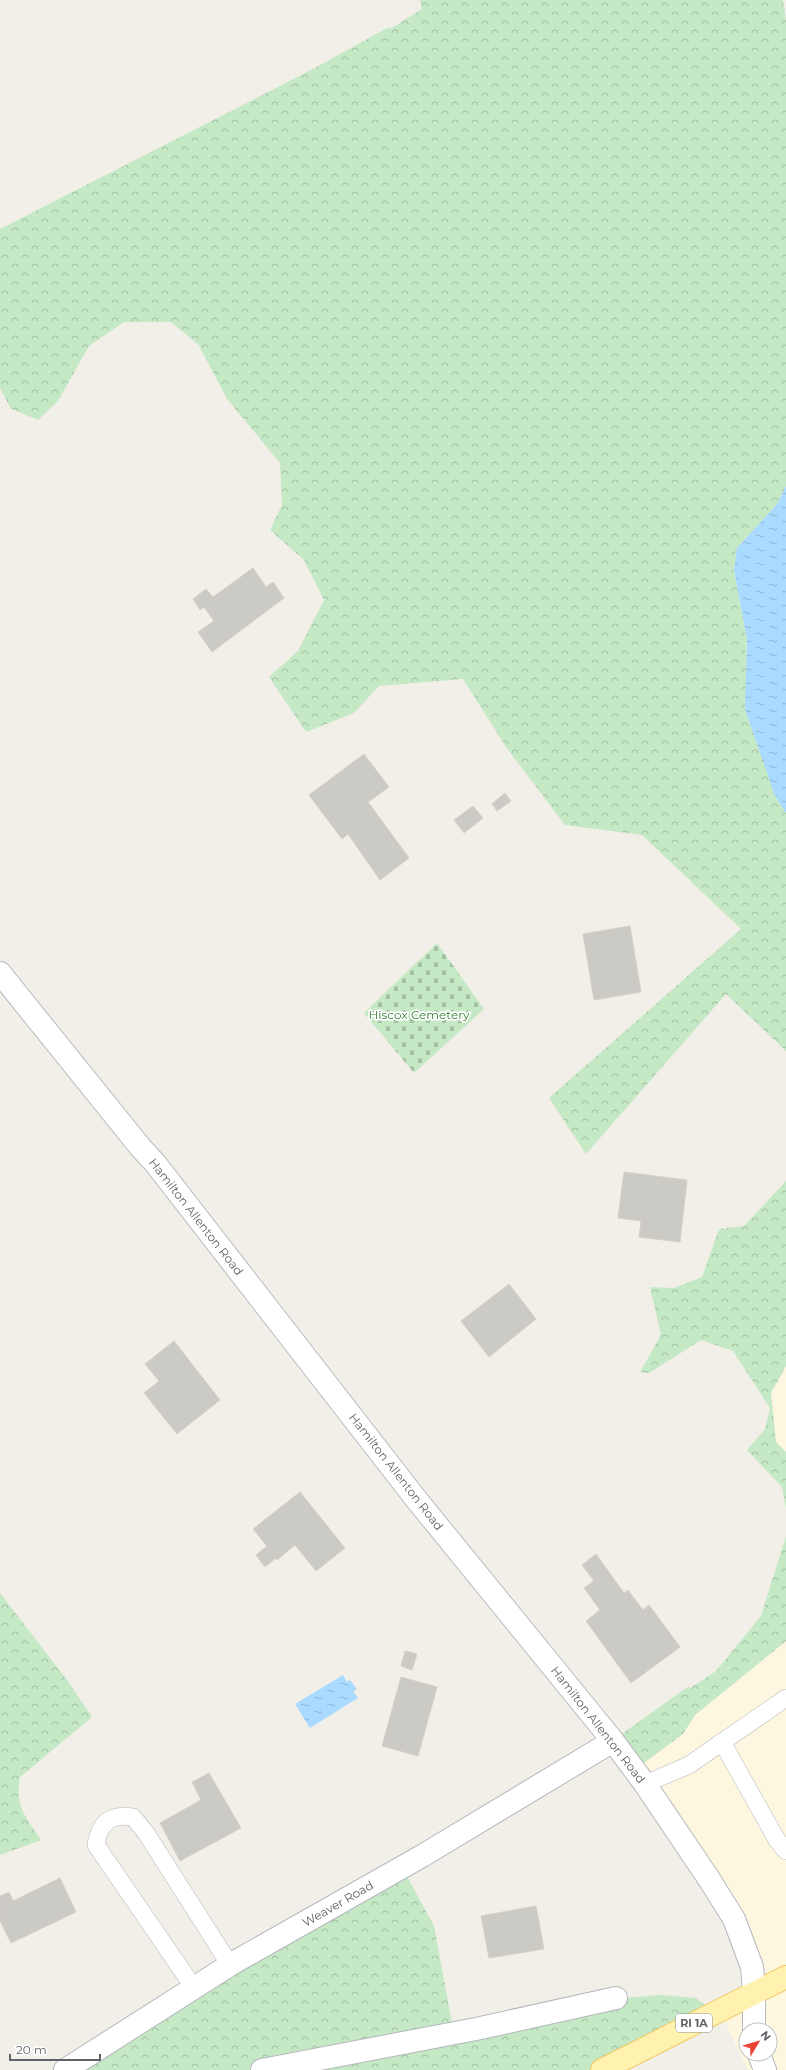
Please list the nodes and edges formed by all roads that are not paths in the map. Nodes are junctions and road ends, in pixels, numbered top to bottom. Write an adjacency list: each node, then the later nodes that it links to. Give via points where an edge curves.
1 (0, 974): 3 (street, Hamilton Allenton Road, via 155,1163 416,1499)
2 (786, 1698): 4 (lane)
3 (613, 1741): 5 (street, Hamilton Allenton Road); 7 (street, Weaver Road, via 422,1856)
4 (722, 1742): 5 (lane, via 689,1764); 6 (lane, via 777,1840)
5 (644, 1784): 10 (street, Hamilton Allenton Road, via 734,1919 752,1967)
6 (786, 1851)
7 (230, 1965): 9 (street, Weaver Road); 9 (lane, via 146,1833 133,1817 121,1814 108,1820 98,1830 96,1845)
8 (786, 1976): 10 (main road, RI 1A)
9 (194, 1988): 13 (street, Weaver Road)
10 (754, 1992): 12 (street, Hamilton Allenton Road); 15 (main road, RI 1A)
11 (616, 1998): 14 (street, via 476,2029)
12 (754, 2022)
13 (65, 2070)
14 (262, 2070)
15 (602, 2070)

